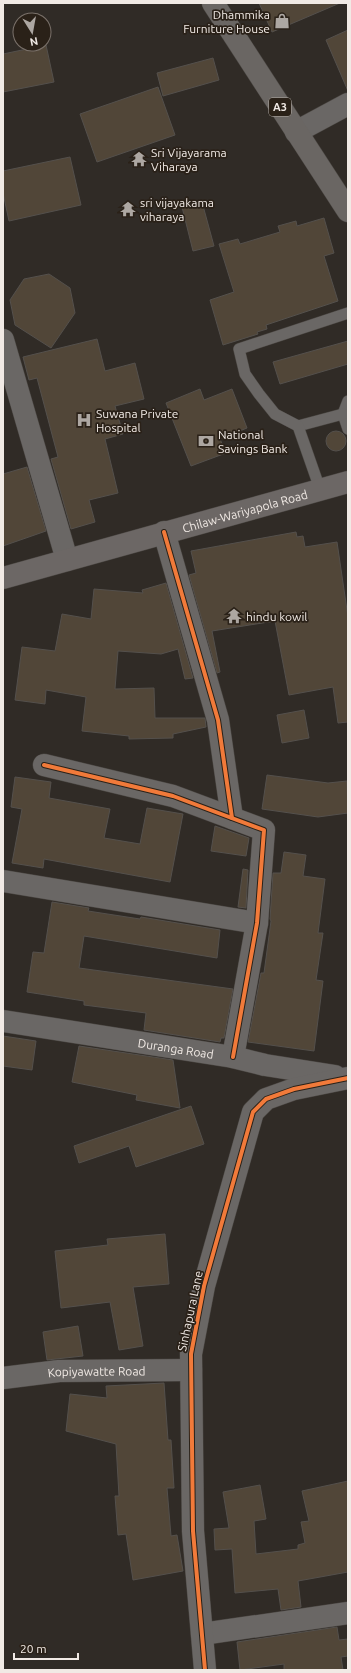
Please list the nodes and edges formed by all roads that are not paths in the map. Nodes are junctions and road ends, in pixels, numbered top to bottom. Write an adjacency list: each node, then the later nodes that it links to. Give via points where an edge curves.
1 (213, 3): 3 (highway, A3)
2 (348, 104): 3 (street)
3 (296, 132): 4 (highway, A3)
4 (347, 208)
5 (348, 313): 9 (lane, via 239,349 246,374 259,394 275,414)
6 (3, 340): 14 (street)
7 (348, 401): 8 (lane)
8 (343, 414): 9 (lane); 10 (lane)
9 (298, 426): 12 (lane)
10 (348, 429)
11 (348, 482): 12 (main road, Chilaw-Wariyapola Road)
12 (320, 489): 13 (main road, Chilaw-Wariyapola Road)
13 (164, 532): 14 (main road, Chilaw-Wariyapola Road); 17 (street, via 218,720)
14 (68, 560): 15 (main road, Chilaw-Wariyapola Road)
15 (3, 578)
16 (44, 765): 17 (street, via 173,796)
17 (232, 818): 19 (street, via 264,830)
18 (3, 881): 19 (street)
19 (257, 923): 21 (street)
20 (3, 1021): 21 (street, Duranga Road)
21 (233, 1057): 22 (street, Duranga Road, via 265,1065)
22 (348, 1078): 23 (street, Sinhapura Lane, via 266,1099 253,1112 204,1286 191,1354)
23 (191, 1370): 24 (street, Kopiyawatte Road, via 59,1371); 26 (street, Sinhapura Lane, via 193,1531)
24 (3, 1378)
25 (348, 1613): 26 (street)
26 (202, 1634): 27 (street, Sinhapura Lane)
27 (205, 1670)

